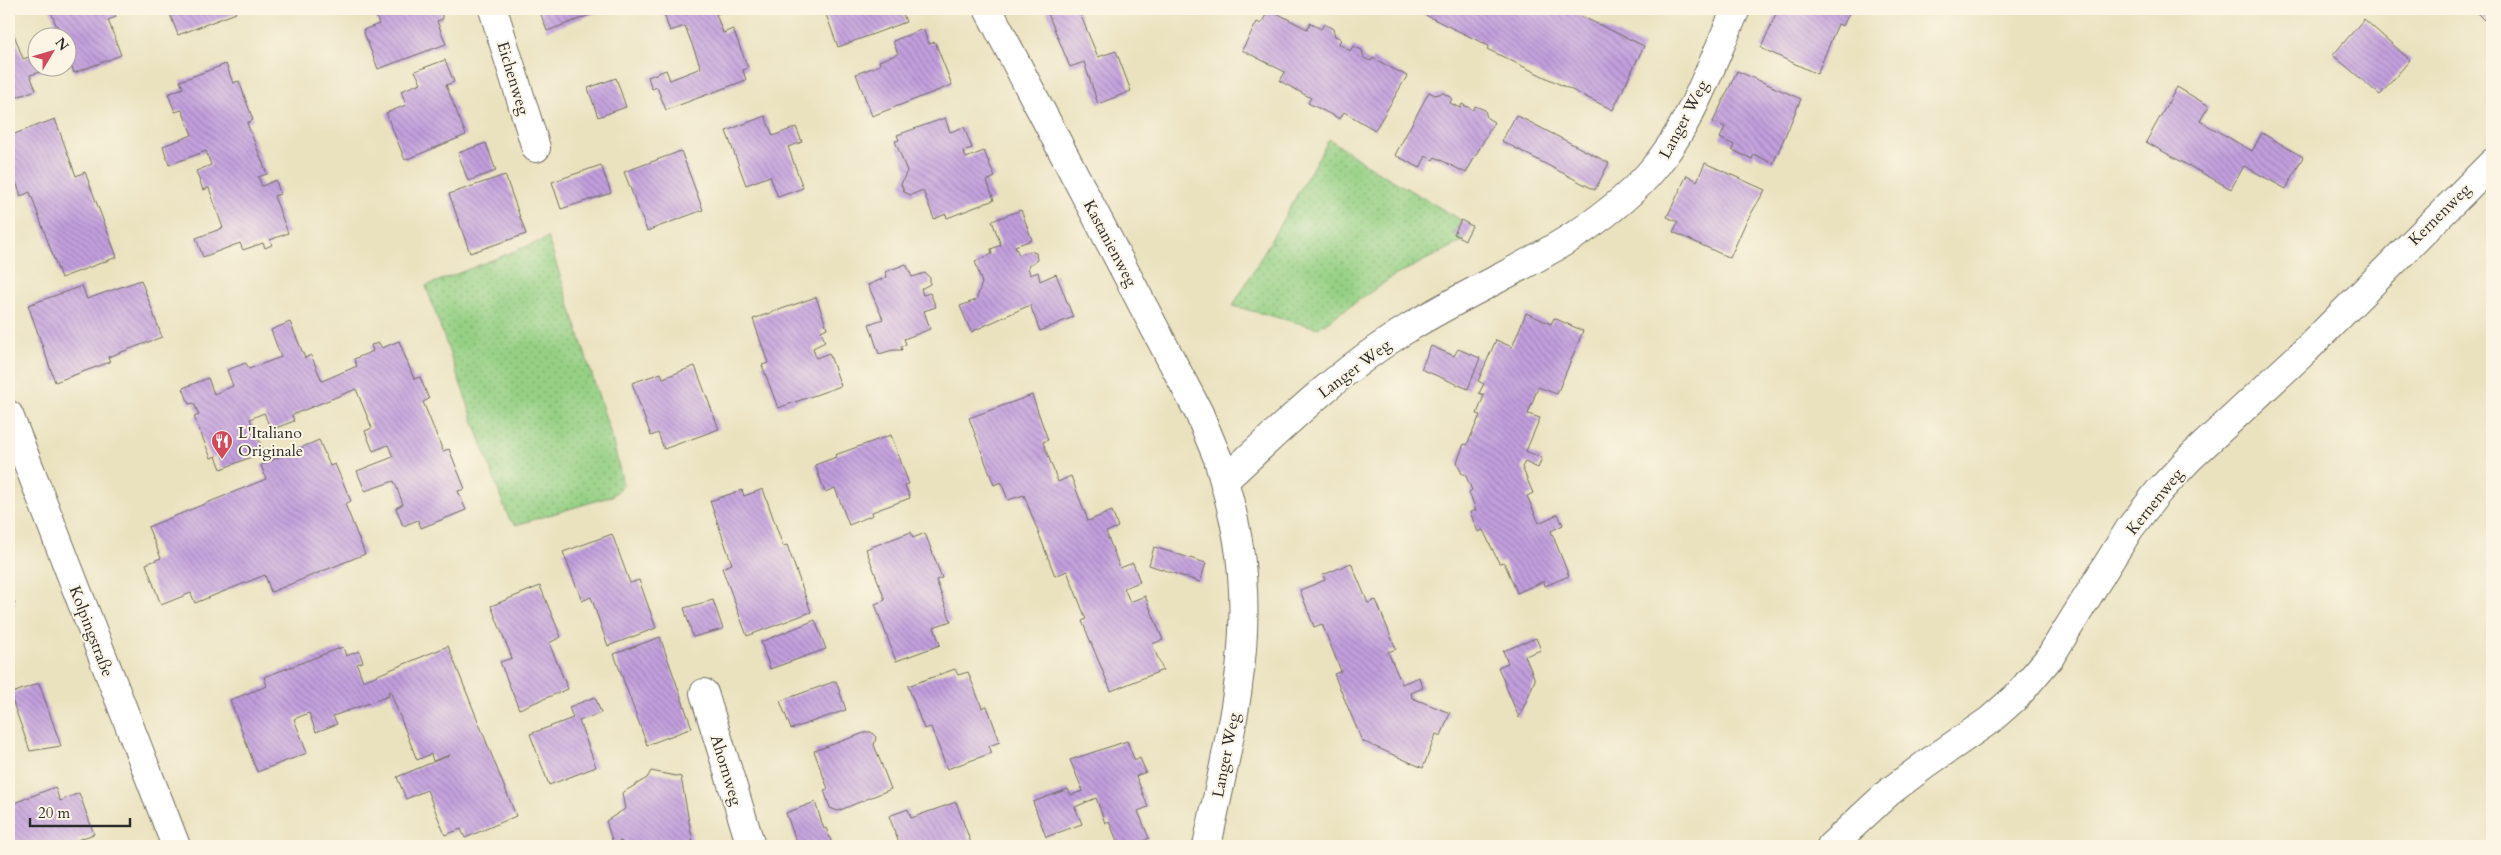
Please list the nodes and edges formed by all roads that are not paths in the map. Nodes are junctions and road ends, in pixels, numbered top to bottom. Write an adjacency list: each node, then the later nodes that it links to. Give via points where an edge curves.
1 (492, 9): 4 (street, Eichenweg)
2 (988, 9): 7 (street, Kastanienweg, via 1199,413)
3 (1736, 9): 7 (street, Langer Weg, via 1675,140 1649,175 1615,208 1570,238 1420,321 1369,354 1305,406)
4 (536, 148)
5 (2492, 163): 12 (street, Kernenweg, via 2305,351 2164,486 2130,528 2050,657 2017,696 1990,720 1889,792)
6 (9, 415): 9 (street, Kolpingstraße)
7 (1224, 482): 11 (street, Langer Weg, via 1240,552 1243,624 1235,700)
8 (704, 693): 10 (street, Ahornweg)
9 (176, 846)
10 (751, 846)
11 (1207, 846)
12 (1832, 846)

